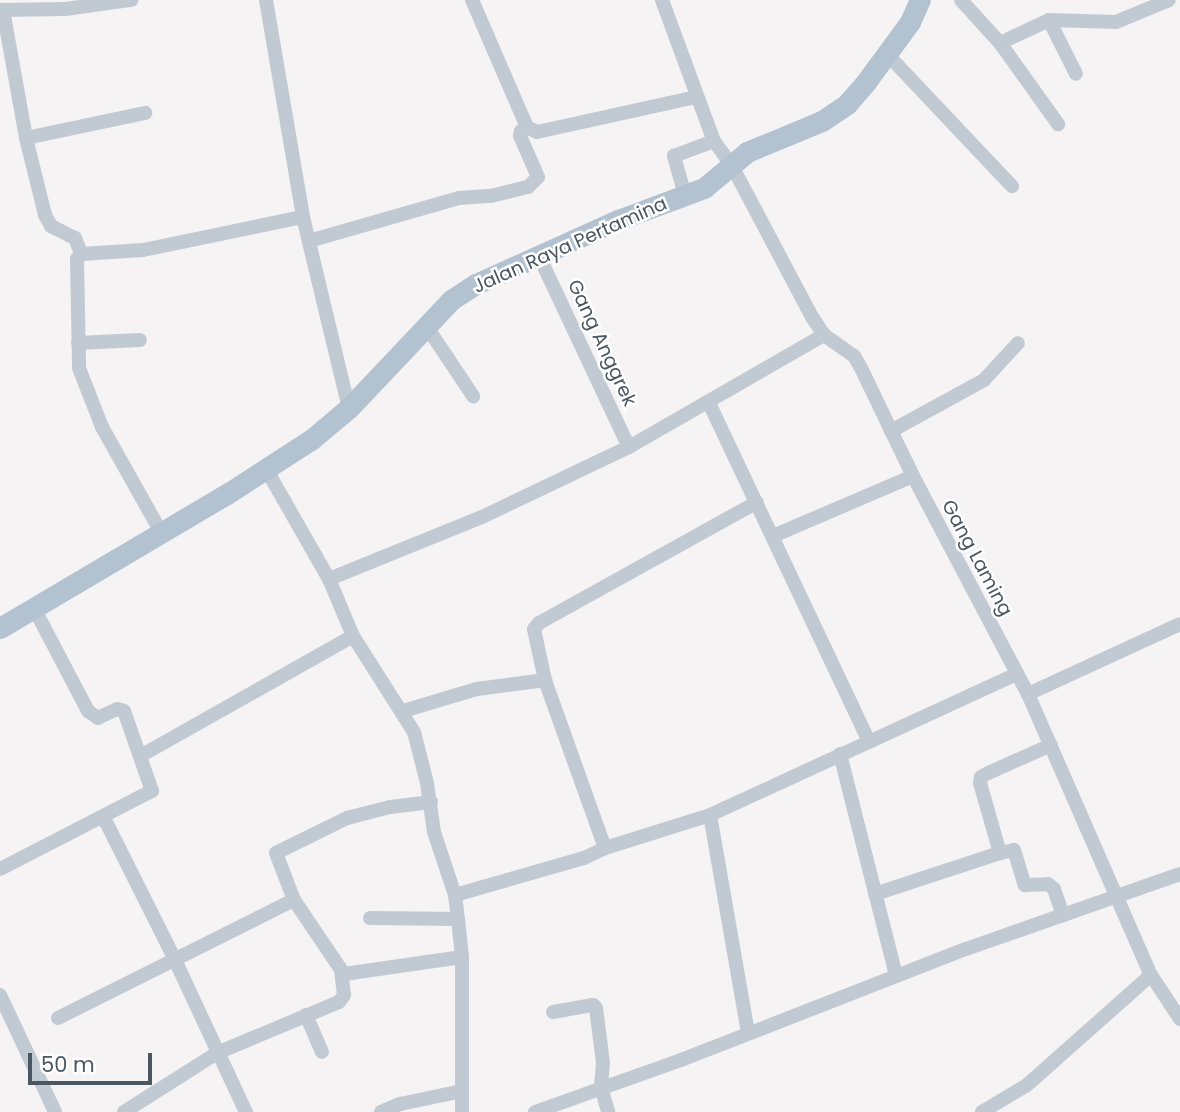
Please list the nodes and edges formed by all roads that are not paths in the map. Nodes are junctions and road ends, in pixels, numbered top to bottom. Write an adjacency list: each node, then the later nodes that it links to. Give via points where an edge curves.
1 (131, 0): 8 (street)
2 (266, 0): 23 (street)
3 (472, 0): 17 (street)
4 (662, 0): 14 (street, Gang Laming)
5 (920, 0): 12 (main road, Jalan Raya Pertamina)
6 (961, 0): 11 (street)
7 (1169, 0): 10 (street, via 1116,22)
8 (65, 4): 9 (street)
9 (2, 10): 18 (street)
10 (1049, 20): 11 (street); 13 (street)
11 (1000, 43): 16 (street)
12 (887, 54): 20 (main road, Jalan Raya Pertamina, via 839,110); 21 (street)
13 (1076, 74)
14 (696, 97): 17 (street, via 537,132); 19 (street, Gang Laming)
15 (145, 113): 18 (street)
16 (1058, 124)
17 (527, 127): 24 (street, via 520,135 538,177 528,187 459,198)
18 (26, 138): 25 (street, via 45,215 51,226 75,238)
19 (714, 141): 20 (street, Gang Laming); 22 (street, via 674,156)
20 (731, 164): 22 (main road, Jalan Raya Pertamina, via 704,188); 28 (street, Gang Laming)
21 (1012, 186)
22 (685, 195): 26 (main road, Jalan Raya Pertamina)
23 (303, 217): 24 (street); 25 (street, via 144,250)
24 (309, 241): 34 (street)
25 (81, 254): 30 (street, via 77,259)
26 (539, 256): 27 (main road, Jalan Raya Pertamina, via 476,284); 36 (street, Gang Anggrek)
27 (425, 324): 32 (street); 34 (main road, Jalan Raya Pertamina)
28 (824, 335): 33 (street); 35 (street, Gang Laming, via 854,356)
29 (139, 340): 30 (street)
30 (78, 343): 40 (street, via 79,368 92,404)
31 (1018, 343): 35 (street, via 984,380)
32 (473, 396)
33 (709, 403): 36 (street); 39 (street)
34 (349, 408): 37 (main road, Jalan Raya Pertamina, via 312,439)
35 (891, 431): 38 (street, Gang Laming)
36 (629, 447): 42 (street, via 482,517)
37 (265, 467): 40 (main road, Jalan Raya Pertamina); 42 (street)
38 (913, 476): 41 (street); 47 (street, Gang Laming)
39 (757, 502): 41 (street); 48 (street, via 538,623 534,634)
40 (161, 532): 43 (main road, Jalan Raya Pertamina)
41 (773, 536): 51 (street)
42 (329, 579): 46 (street)
43 (34, 608): 45 (main road, Jalan Raya Pertamina); 54 (street, via 88,711 97,718 121,709)
44 (1180, 624): 49 (street)
45 (0, 628)
46 (353, 636): 50 (street); 54 (street)
47 (1017, 674): 49 (street, Gang Laming); 51 (street)
48 (545, 680): 50 (street, via 477,689); 58 (street)
49 (1028, 694): 52 (street, Gang Laming)
50 (402, 710): 55 (street, via 414,732)
51 (869, 742): 53 (street)
52 (1051, 745): 59 (street, via 981,777); 64 (street, Gang Laming)
53 (840, 754): 56 (street); 62 (street)
54 (142, 755): 57 (street, via 152,791)
55 (431, 802): 63 (street, via 437,845); 65 (street, via 366,812 279,849 276,853)
56 (710, 815): 58 (street); 79 (street)
57 (104, 818): 60 (street); 70 (street)
58 (605, 848): 63 (street)
59 (1000, 853): 62 (street); 66 (street, via 1014,850 1026,885 1048,884 1054,889)
60 (0, 869)
61 (1180, 874): 64 (street)
62 (875, 894): 73 (street)
63 (455, 895): 68 (street)
64 (1119, 896): 66 (street); 72 (street, Gang Laming)
65 (294, 900): 70 (street); 71 (street)
66 (1063, 915): 73 (street)
67 (370, 918): 68 (street)
68 (458, 919): 69 (street)
69 (463, 957): 71 (street); 83 (street)
70 (175, 960): 78 (street); 81 (street)
71 (341, 971): 77 (street, via 343,999)
72 (1151, 975): 76 (street, Gang Laming); 91 (street, via 1027,1085)
73 (896, 976): 79 (street)
74 (0, 995): 84 (street)
75 (554, 1012): 82 (street, via 596,1008 603,1063)
76 (1176, 1013)
77 (306, 1015): 80 (street); 81 (street)
78 (58, 1018)
79 (748, 1033): 82 (street)
80 (322, 1052)
81 (217, 1053): 85 (street); 86 (street)
82 (601, 1087): 89 (street); 90 (street)
83 (462, 1091): 87 (street); 88 (street)
84 (55, 1112)
85 (124, 1112)
86 (246, 1112)
87 (381, 1112)
88 (462, 1112)
89 (535, 1112)
90 (608, 1112)
91 (982, 1112)

